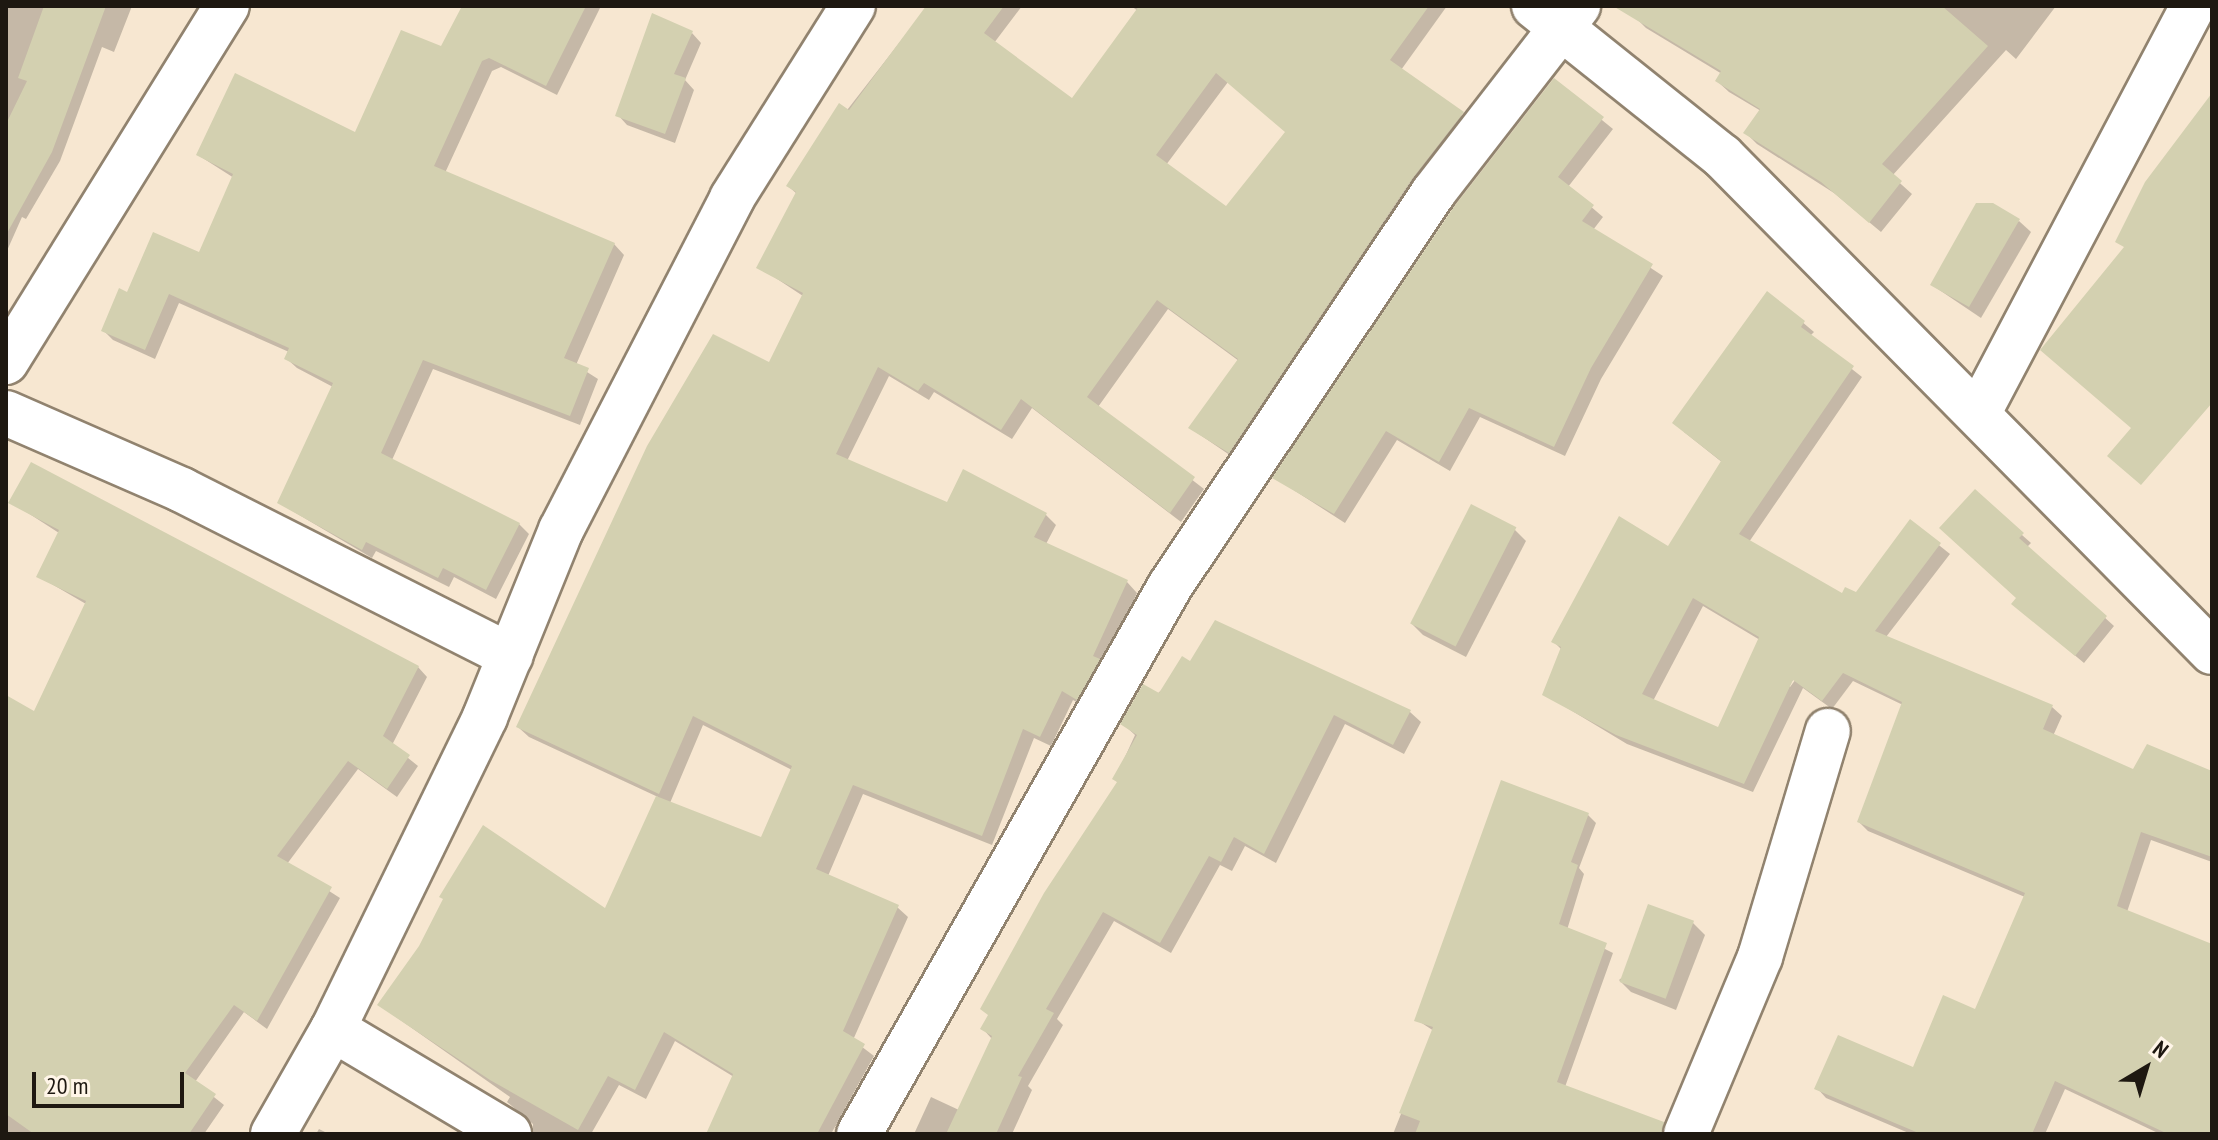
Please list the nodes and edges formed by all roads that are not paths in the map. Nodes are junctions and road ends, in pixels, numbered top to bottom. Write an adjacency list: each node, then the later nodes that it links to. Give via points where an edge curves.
1 (227, 6): 5 (street)
2 (853, 6): 9 (street, via 732,198 561,530)
3 (2193, 6): 6 (street)
4 (1559, 14): 6 (street, via 1722,156); 14 (street, via 1170,586)
5 (6, 362)
6 (1979, 412): 8 (street)
7 (6, 413): 9 (street, via 182,490)
8 (2212, 652)
9 (510, 656): 11 (street)
10 (1828, 731): 15 (street, via 1760,957)
11 (333, 1029): 12 (street); 13 (street)
12 (273, 1134)
13 (509, 1134)
14 (859, 1134)
15 (1686, 1134)

